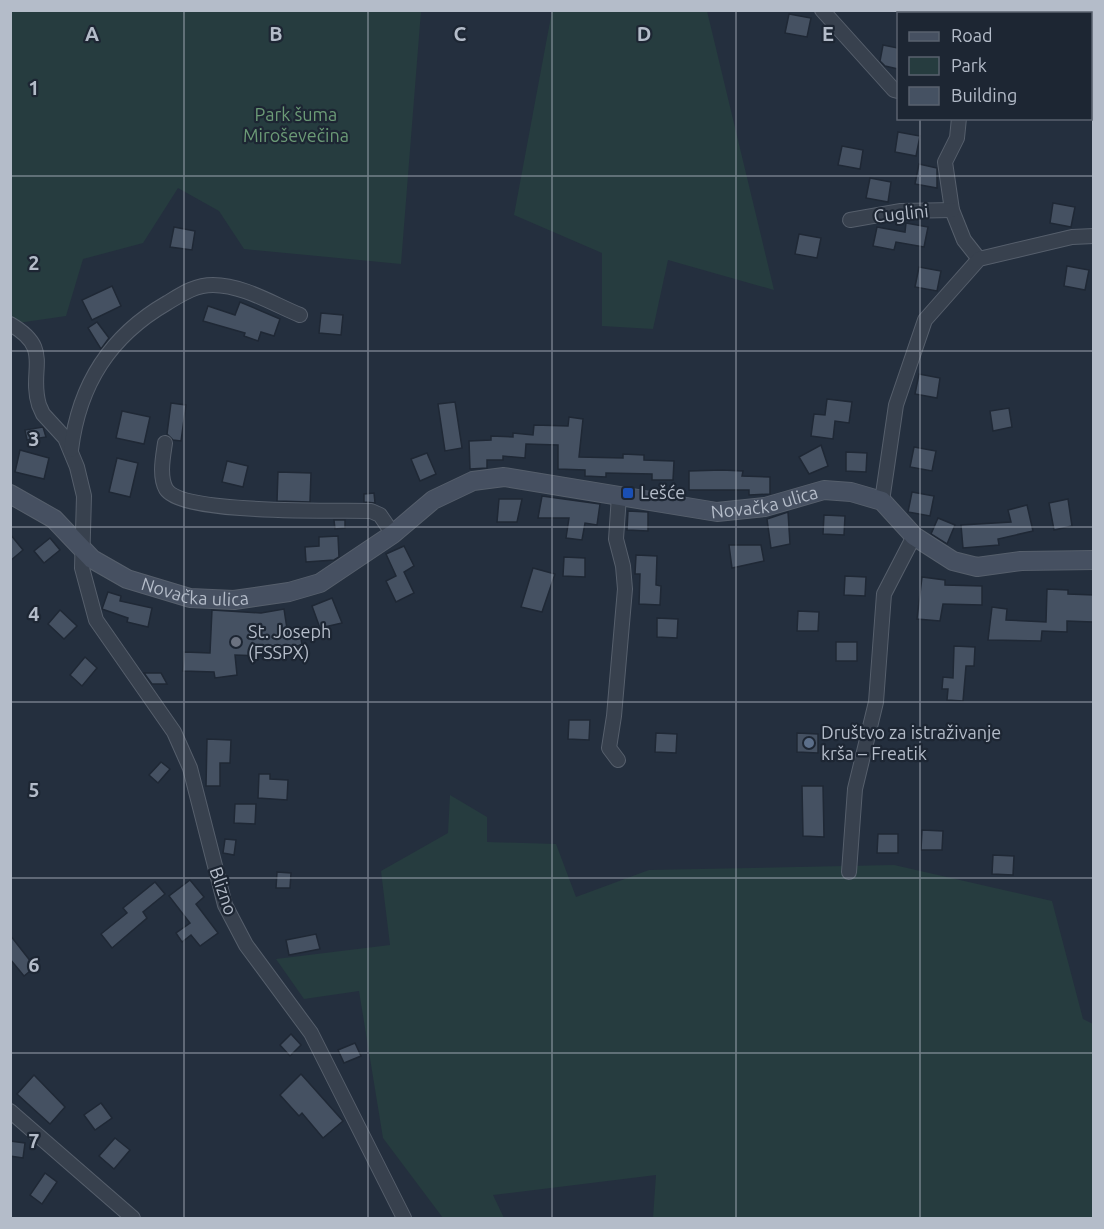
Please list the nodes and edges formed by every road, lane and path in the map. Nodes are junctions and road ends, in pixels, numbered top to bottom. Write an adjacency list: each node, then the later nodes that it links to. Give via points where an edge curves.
1 (822, 10): 2 (street)
2 (897, 91)
3 (959, 120): 4 (street, Cuglini, via 957,138 945,162)
4 (952, 210): 5 (street, Cuglini, via 901,211); 7 (street, Cuglini, via 964,240)
5 (850, 220)
6 (1094, 236): 7 (street, via 1072,237)
7 (980, 259): 14 (street, via 925,320 896,405)
8 (300, 315): 11 (street, via 246,292 216,285 194,288 154,311 124,334 92,378 75,420)
9 (10, 324): 11 (street, via 27,334 37,356 39,405)
10 (165, 443): 15 (street, via 164,483 167,490 181,499 220,507 371,511 380,515)
11 (71, 450): 17 (street, Blizno, via 84,496)
12 (10, 494): 17 (street, Novačka ulica, via 54,519)
13 (619, 496): 14 (street, Novačka ulica, via 717,512 765,507 824,490 851,492); 15 (street, Novačka ulica, via 504,477 473,481 433,500); 19 (street, via 616,539 625,589 609,748)
14 (882, 501): 16 (street)
15 (393, 534): 17 (street, Novačka ulica, via 321,583 234,600 190,598 127,579)
16 (914, 536): 18 (street, via 953,561 977,567 1021,561); 20 (street, via 884,594 876,702 855,789)
17 (83, 550): 23 (street, Blizno, via 82,568 96,620 174,732 190,768 225,905 246,945 311,1033)
18 (1094, 560)
19 (618, 760)
20 (849, 872)
21 (10, 1111): 22 (street)
22 (133, 1218)
23 (404, 1218)

